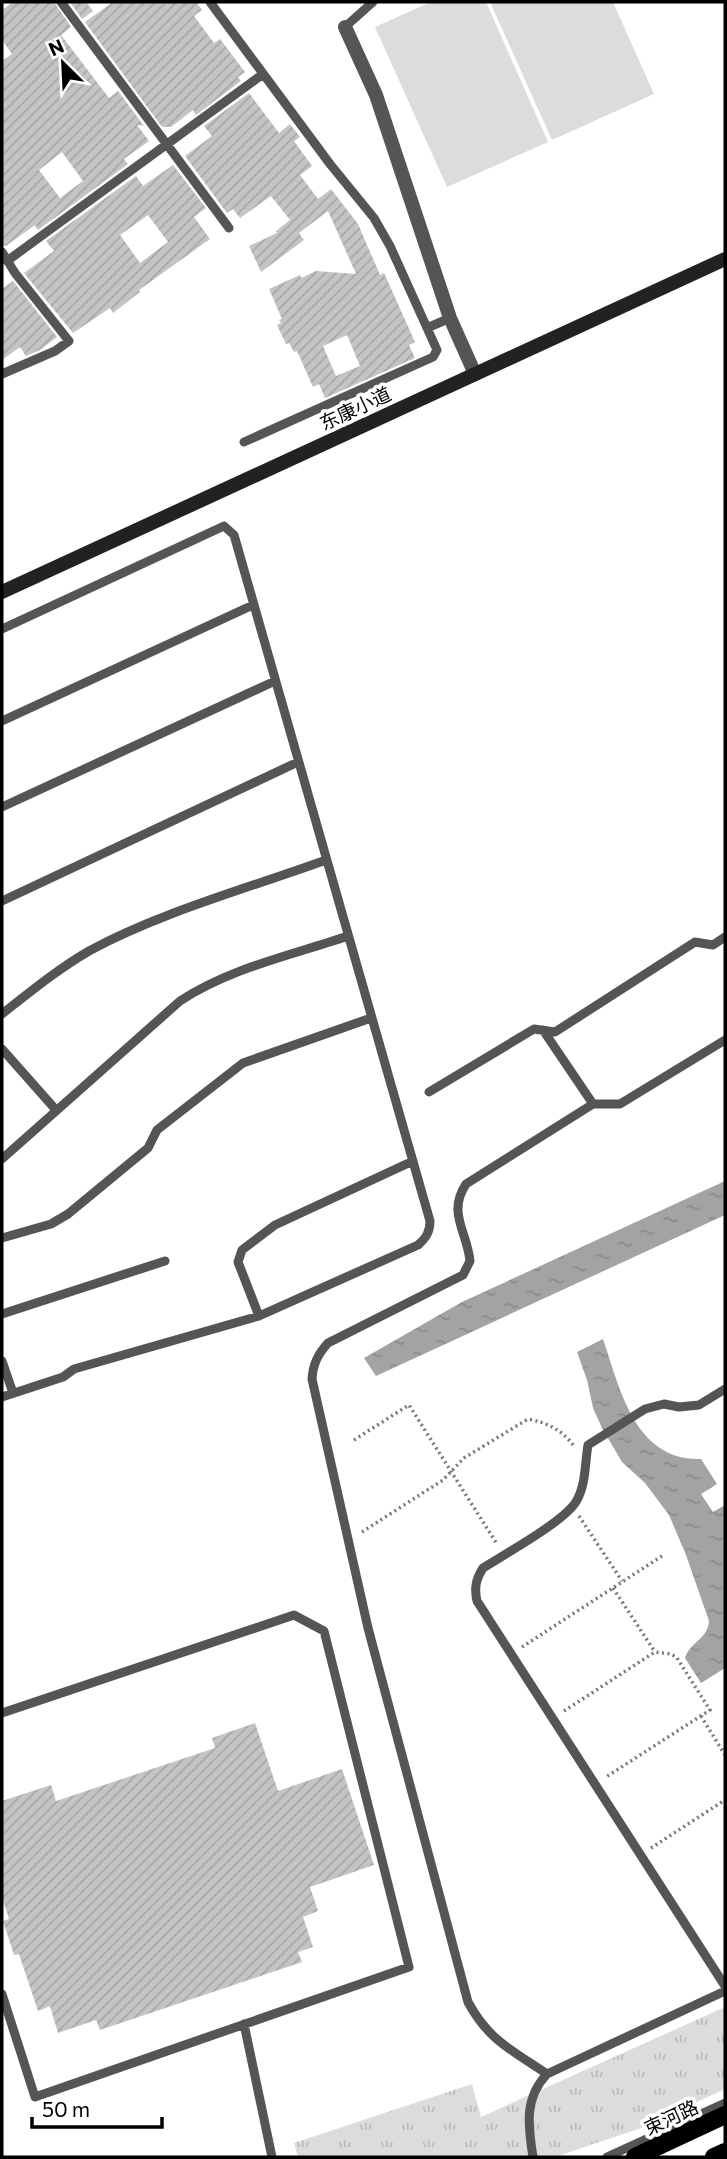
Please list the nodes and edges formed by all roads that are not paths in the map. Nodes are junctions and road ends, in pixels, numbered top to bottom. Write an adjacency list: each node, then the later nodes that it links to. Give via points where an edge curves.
1 (61, 2): 6 (lane)
2 (210, 2): 5 (lane)
3 (373, 2): 4 (lane)
4 (345, 27): 10 (street, via 376,95)
5 (263, 74): 6 (lane); 11 (lane, via 374,219)
6 (167, 145): 7 (lane); 8 (lane)
7 (229, 228)
8 (4, 256): 12 (lane, via 69,341)
9 (725, 259): 13 (street, 东康小道)
10 (450, 318): 11 (lane); 13 (street)
11 (427, 328): 14 (lane, via 437,350 433,357)
12 (2, 374)
13 (475, 374): 15 (street, 东康小道)
14 (244, 442)
15 (2, 592)
16 (253, 605): 17 (lane, via 234,535 224,526); 18 (lane); 19 (lane)
17 (2, 629)
18 (275, 681): 20 (lane); 21 (lane)
19 (2, 721)
20 (298, 762): 22 (lane); 23 (lane)
21 (2, 807)
22 (326, 860): 24 (lane); 26 (lane, via 155,920 63,967)
23 (2, 901)
24 (348, 936): 27 (lane); 33 (lane, via 223,978 195,992)
25 (725, 937): 28 (lane, via 713,945 695,942 555,1032)
26 (2, 1014)
27 (371, 1018): 35 (lane); 36 (lane, via 243,1063 157,1130 148,1149 68,1214 51,1224)
28 (543, 1030): 31 (lane, via 534,1029); 32 (lane)
29 (725, 1040): 32 (lane, via 620,1104)
30 (2, 1049): 33 (lane)
31 (429, 1092)
32 (593, 1104): 49 (lane, via 466,1184 457,1208 470,1261 463,1275 328,1343 316,1359 312,1379 368,1628 468,2002 487,2032)
33 (56, 1110): 34 (lane)
34 (2, 1160)
35 (413, 1161): 39 (lane, via 275,1225 242,1250 238,1262); 39 (lane, via 430,1221 424,1240)
36 (2, 1238)
37 (165, 1261): 38 (lane)
38 (2, 1314)
39 (259, 1316): 42 (lane, via 74,1369)
40 (2, 1361): 42 (lane)
41 (725, 1389): 45 (lane, via 699,1405 664,1404 645,1409 588,1445 581,1490 573,1506 483,1568 476,1595)
42 (13, 1393): 43 (lane)
43 (2, 1397)
44 (2, 1713): 48 (lane, via 294,1615 324,1631 409,1967)
45 (725, 1986)
46 (725, 1991): 49 (lane)
47 (2, 1994): 48 (lane, via 35,2097)
48 (244, 2024): 53 (lane)
49 (547, 2074): 54 (lane, via 529,2105)
50 (725, 2103): 55 (lane)
51 (725, 2115): 56 (main road, 束河路)
52 (725, 2152): 57 (main road)
53 (272, 2157)
54 (533, 2157)
55 (607, 2157)
56 (635, 2157)
57 (714, 2157)

